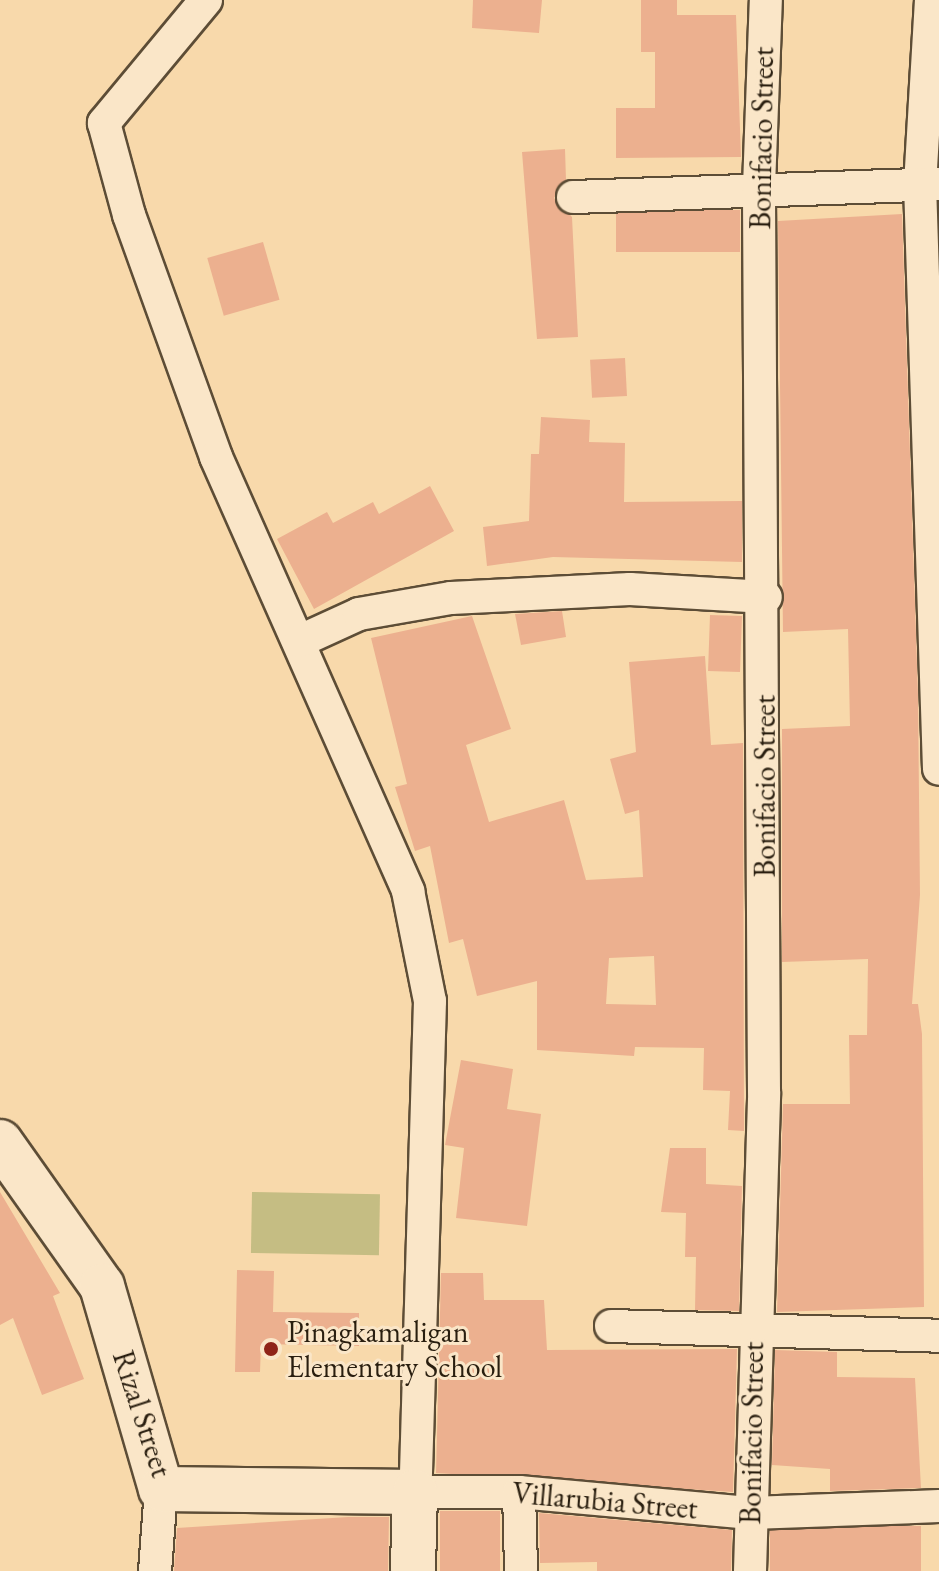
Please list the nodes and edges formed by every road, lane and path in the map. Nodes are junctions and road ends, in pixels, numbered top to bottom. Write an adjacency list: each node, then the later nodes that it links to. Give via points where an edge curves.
1 (206, 0): 8 (street, via 104,123 129,215 216,457)
2 (766, 0): 5 (street, Bonifacio Street)
3 (931, 0): 4 (street)
4 (930, 184): 5 (street); 9 (street)
5 (759, 187): 6 (street); 7 (street, Bonifacio Street)
6 (573, 197)
7 (766, 597): 8 (street, via 630,589 451,598 359,614); 12 (street, Bonifacio Street, via 764,1092)
8 (300, 641): 15 (street, via 408,891 430,1001)
9 (939, 769)
10 (0, 1142): 14 (street, Rizal Street, via 102,1286)
11 (611, 1326): 12 (street)
12 (754, 1331): 13 (street); 18 (street, Bonifacio Street)
13 (939, 1336)
14 (161, 1489): 15 (street, Rizal Street); 19 (street)
15 (415, 1492): 16 (street, Villarubia Street); 20 (street)
16 (519, 1492): 18 (street, Villarubia Street); 21 (street)
17 (939, 1506): 18 (street, Villarubia Street)
18 (751, 1513): 22 (street, Bonifacio Street)
19 (155, 1571)
20 (413, 1571)
21 (521, 1571)
22 (750, 1571)

